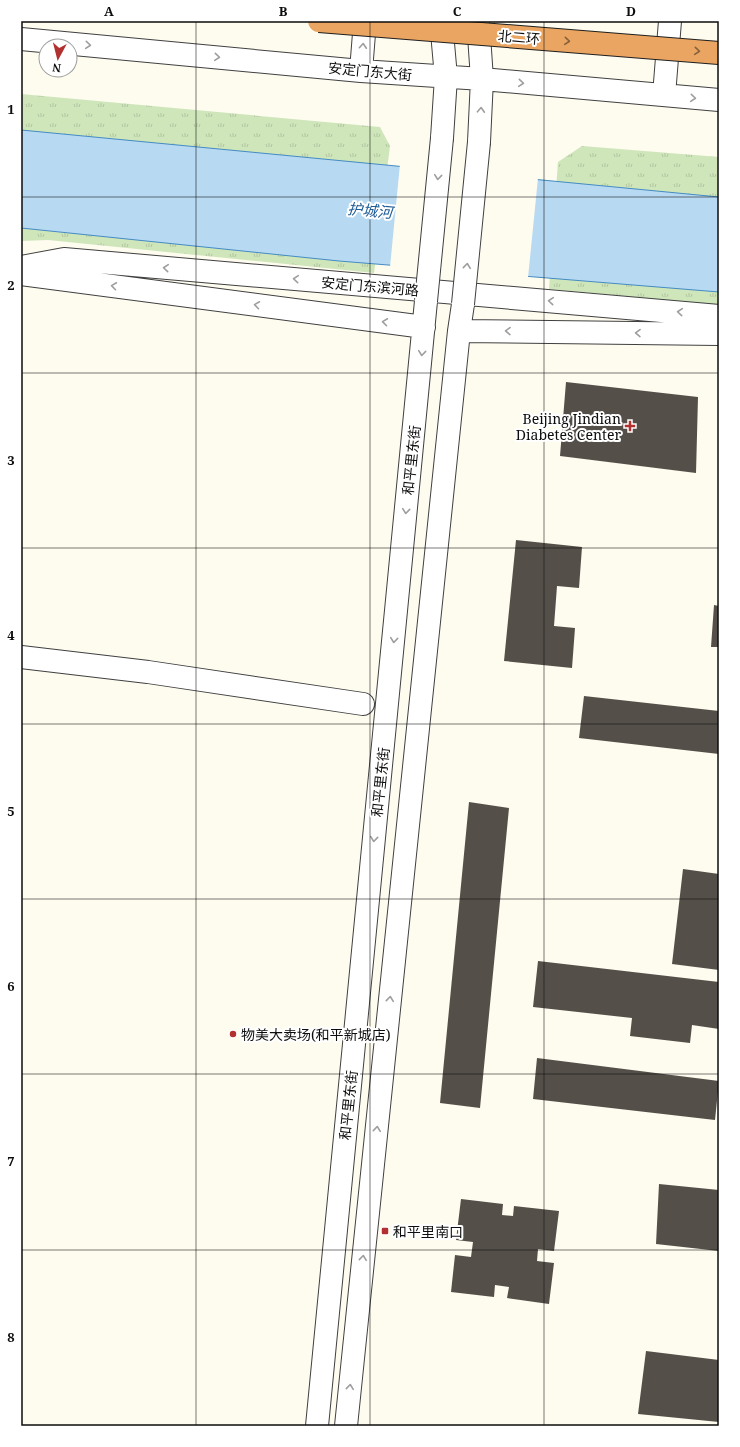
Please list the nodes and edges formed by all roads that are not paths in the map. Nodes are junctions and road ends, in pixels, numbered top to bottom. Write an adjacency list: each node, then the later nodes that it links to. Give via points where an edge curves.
1 (319, 21): 7 (highway, 北二环, one-way to 7, bridge)
2 (365, 21): 8 (street, one-way to 2)
3 (441, 21): 9 (street, 和平里东街)
4 (478, 21): 10 (street)
5 (670, 21): 11 (street)
6 (21, 39): 8 (street, 安定门东大街, one-way to 8)
7 (719, 53)
8 (361, 71): 9 (street, 安定门东大街)
9 (446, 77): 10 (street, 安定门东大街); 16 (street, 和平里东街, one-way to 16, bridge)
10 (482, 79): 11 (street, 安定门东大街, one-way to 11); 17 (street, one-way to 10, bridge, via 479,142)
11 (664, 95): 12 (street, 安定门东大街, one-way to 12)
12 (719, 100)
13 (21, 267): 15 (street, 安定门东滨河路, one-way to 13, via 64,259)
14 (21, 274): 16 (street, one-way to 14)
15 (719, 316)
16 (424, 327): 21 (street, 和平里东街, one-way to 21)
17 (459, 331): 18 (street, one-way to 17); 22 (street, one-way to 17)
18 (719, 334)
19 (21, 657): 20 (street, via 148,672)
20 (363, 704)
21 (317, 1426)
22 (346, 1426)

